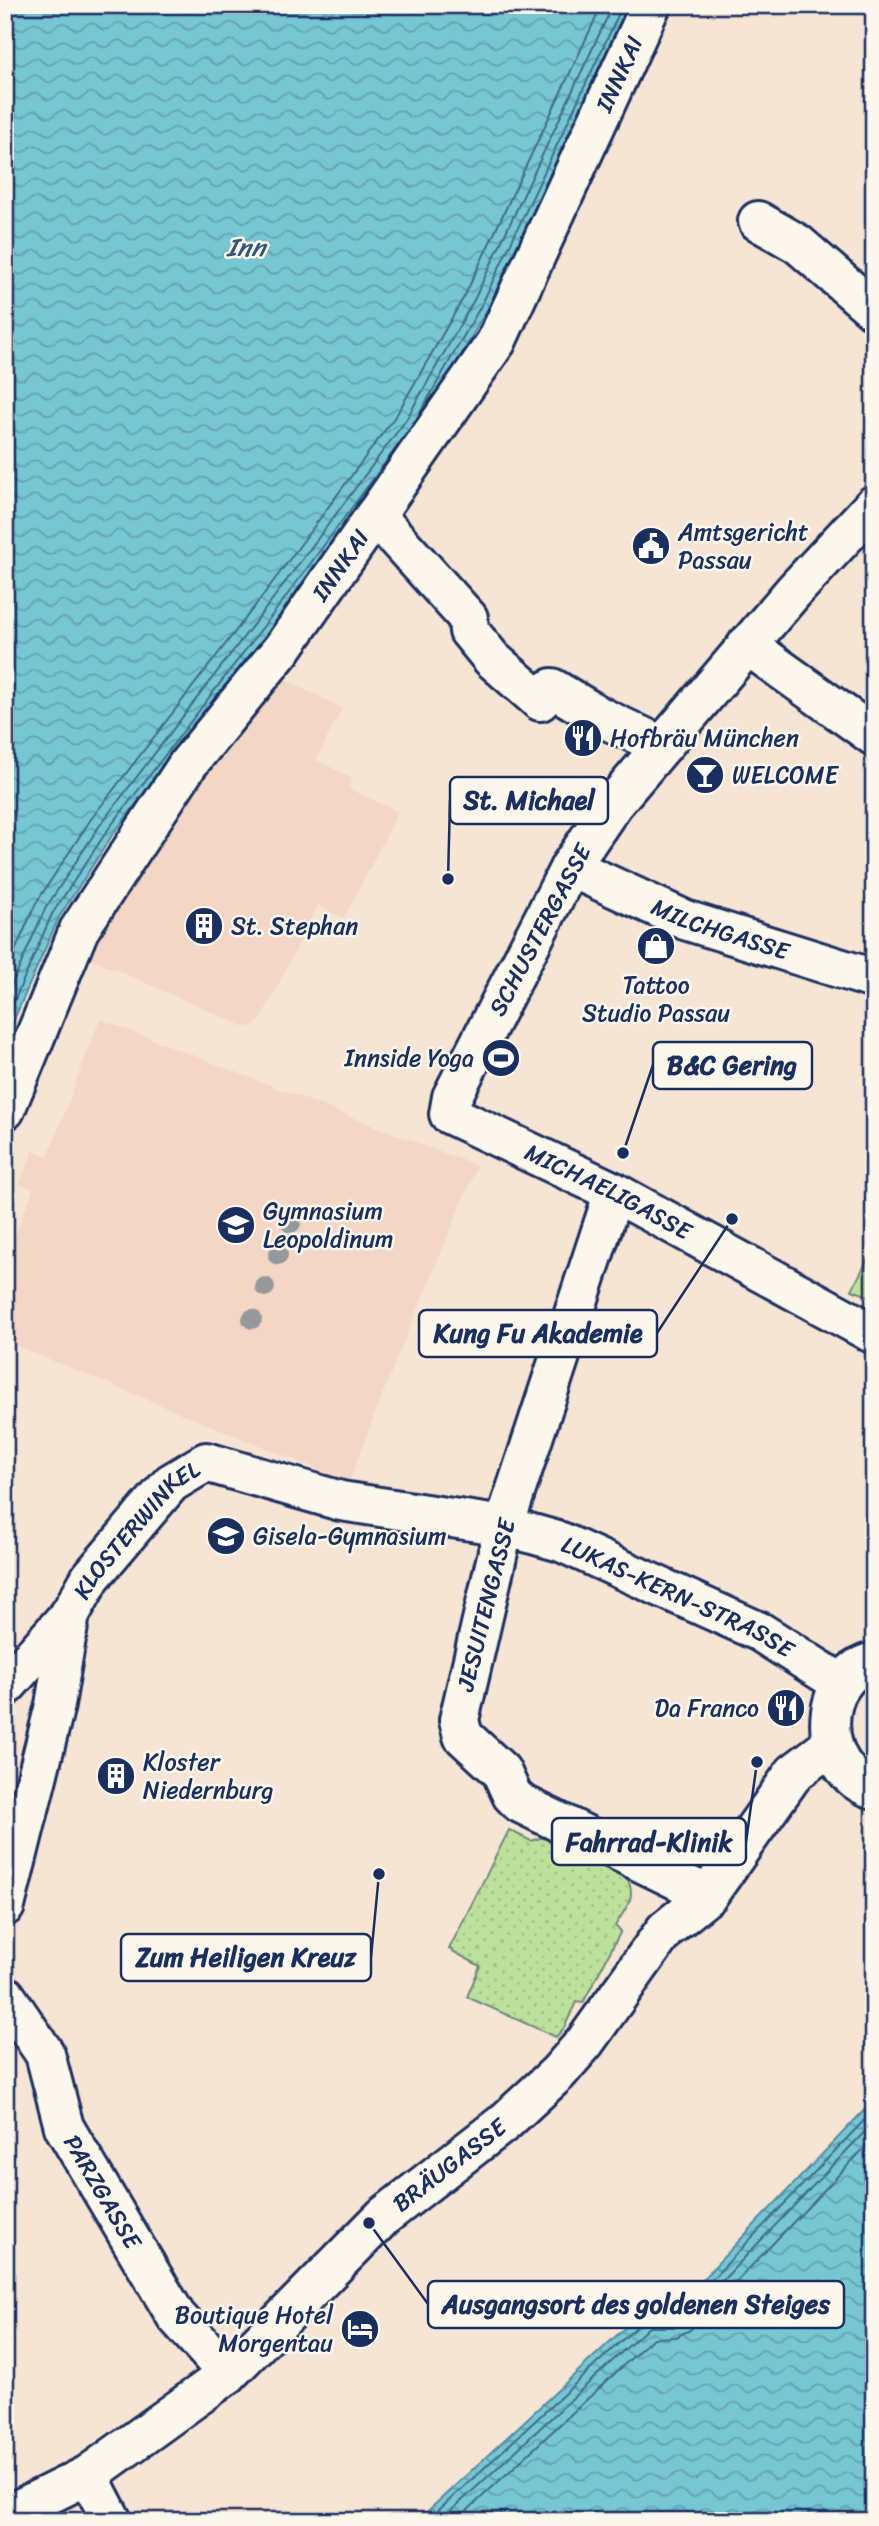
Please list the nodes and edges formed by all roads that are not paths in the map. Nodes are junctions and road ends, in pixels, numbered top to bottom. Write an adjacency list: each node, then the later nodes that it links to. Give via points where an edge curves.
1 (651, 5): 5 (street, INNKAI, via 496,342)
2 (758, 221): 3 (street, via 798,244)
3 (874, 310)
4 (874, 505): 6 (street, SCHUSTERGASSE)
5 (375, 515): 8 (street, via 468,618 469,631 492,659 540,701 552,688); 11 (street, INNKAI, via 282,649 188,764 79,930)
6 (747, 645): 7 (street); 8 (street, SCHUSTERGASSE)
7 (874, 736)
8 (662, 746): 9 (street, SCHUSTERGASSE, via 613,804)
9 (570, 867): 10 (street, MILCHGASSE, via 685,920); 12 (street, SCHUSTERGASSE, via 452,1097)
10 (874, 978)
11 (5, 1110)
12 (449, 1114): 13 (street, MICHAELIGASSE)
13 (614, 1192): 14 (street, MICHAELIGASSE); 15 (street, JESUITENGASSE)
14 (874, 1334)
15 (504, 1526): 16 (street, KLOSTERWINKEL, via 341,1501 206,1462 171,1483 91,1577); 18 (street, LUKAS-KERN-STRASSE, via 561,1542 760,1632); 22 (street, JESUITENGASSE, via 459,1720 463,1736 501,1771 520,1803)
16 (70, 1614): 19 (street, KLOSTERWINKEL); 23 (street, KLOSTERWINKEL, via 55,1705)
17 (874, 1662): 18 (street, via 860,1665)
18 (842, 1684): 20 (street, via 832,1707)
19 (5, 1686)
20 (831, 1745): 21 (street, via 842,1765); 22 (street, BRÄUGASSE, via 794,1773)
21 (874, 1789)
22 (708, 1895): 25 (street, BRÄUGASSE, via 665,1930 558,2073 506,2122 384,2216)
23 (5, 1906)
24 (5, 1995): 25 (street, PARZGASSE, via 45,2054 64,2127 176,2316)
25 (228, 2375): 26 (street, BRÄUGASSE)
26 (88, 2475): 27 (street, BRÄUGASSE); 28 (street)
27 (5, 2516)
28 (112, 2521)

